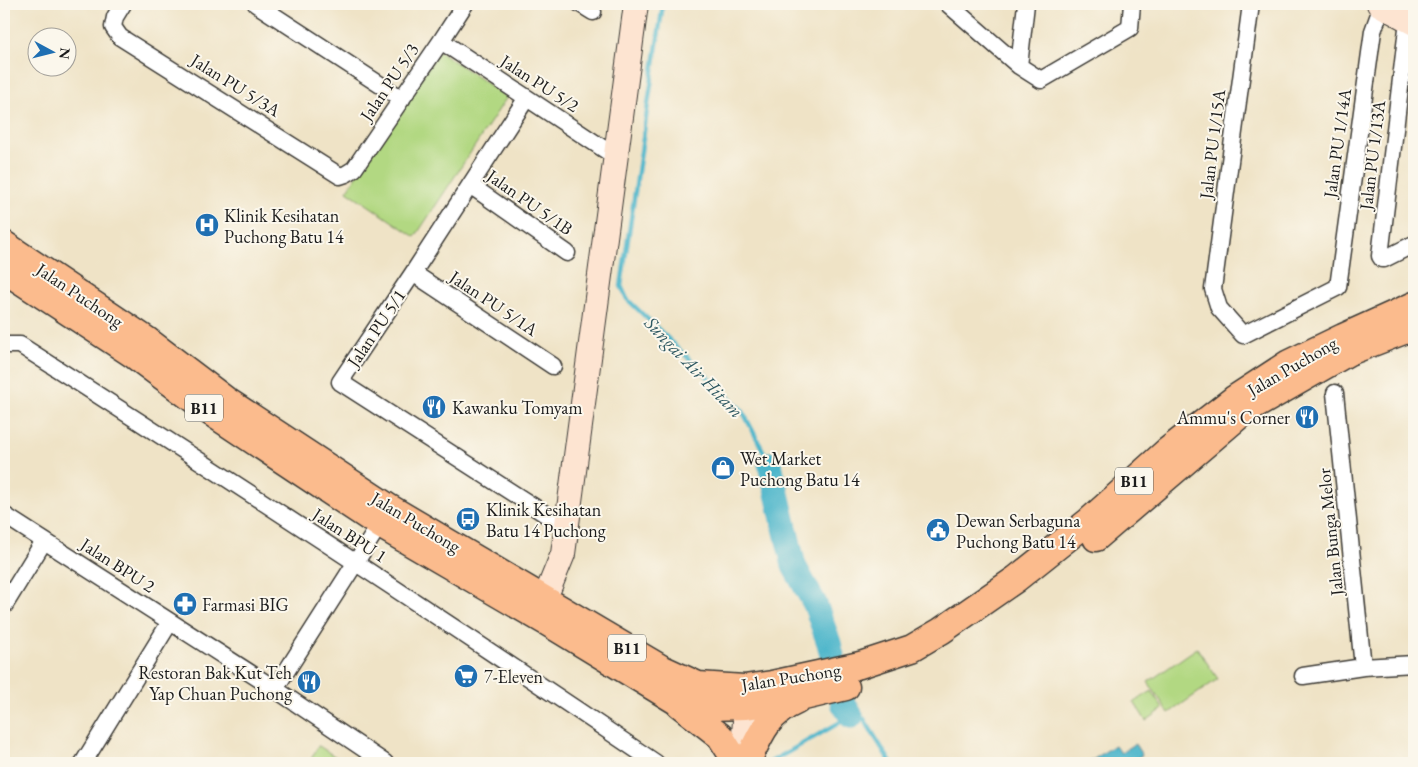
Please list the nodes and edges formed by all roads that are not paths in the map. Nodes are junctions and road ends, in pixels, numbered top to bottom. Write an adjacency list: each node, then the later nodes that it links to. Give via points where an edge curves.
1 (123, 4): 16 (street, Jalan PU 5/3A, via 114,17 113,27 120,37)
2 (256, 4): 14 (street)
3 (636, 4): 15 (street)
4 (948, 4): 12 (street)
5 (1026, 4): 12 (street)
6 (1132, 4): 12 (street, via 1130,28 1041,80)
7 (1251, 4): 24 (street, Jalan PU 1/15A, via 1213,289 1220,308 1243,336)
8 (1381, 5): 10 (street); 24 (street, Jalan PU 1/14A, via 1373,31)
9 (458, 6): 11 (street, Jalan PU 5/3)
10 (1411, 21): 19 (street, Jalan PU 1/13A, via 1380,256 1384,259)
11 (442, 42): 13 (street, Jalan PU 5/2); 14 (street, Jalan PU 5/3)
12 (1019, 66)
13 (526, 98): 15 (street, Jalan PU 5/2); 17 (street, Jalan PU 5/1)
14 (402, 99): 16 (street, Jalan PU 5/3, via 354,169)
15 (616, 157): 32 (street)
16 (340, 176)
17 (470, 185): 20 (street, Jalan PU 5/1B); 22 (street, Jalan PU 5/1)
18 (4, 244): 23 (main road, Jalan Puchong / B11)
19 (1414, 244)
20 (568, 252)
21 (4, 270): 23 (main road, Jalan Puchong / B11)
22 (413, 273): 28 (street, Jalan PU 5/1A); 32 (street, Jalan PU 5/1, via 340,382)
23 (36, 278): 31 (main road, Jalan Puchong / B11, via 147,340)
24 (1338, 287)
25 (1414, 305): 40 (main road, Jalan Puchong / B11, via 1289,363 1234,399 1167,451 1089,521 1016,579 941,631)
26 (1414, 326): 40 (main road, Jalan Puchong / B11, via 1348,352 1241,414 1093,541 950,647 917,664)
27 (12, 345): 34 (street, Jalan BPU 1, via 173,443)
28 (553, 366)
29 (1335, 393): 39 (street, Jalan Bunga Melor)
30 (4, 515): 33 (street, Jalan BPU 2)
31 (385, 516): 34 (street); 35 (main road, Jalan Puchong / B11); 45 (main road, Jalan Puchong / B11)
32 (567, 528): 35 (street, via 563,554)
33 (44, 541): 36 (street); 37 (street, Jalan BPU 2)
34 (356, 563): 42 (street); 48 (street, Jalan BPU 1)
35 (545, 598): 44 (main road, Jalan Puchong / B11, via 660,668 698,685)
36 (4, 606)
37 (170, 622): 42 (street, Jalan BPU 2); 46 (street)
38 (1414, 664): 39 (street)
39 (1363, 667): 41 (street)
40 (862, 674): 43 (main road, Jalan Puchong / B11)
41 (1303, 676)
42 (275, 689): 47 (street, Jalan BPU 2)
43 (809, 689): 44 (main road, Jalan Puchong / B11); 51 (main road, via 769,720)
44 (745, 697): 45 (main road, Jalan Puchong / B11, via 711,707); 50 (street)
45 (676, 701): 49 (main road, via 720,736)
46 (83, 763)
47 (385, 763)
48 (656, 763)
49 (737, 763)
50 (742, 763)
51 (747, 763)

